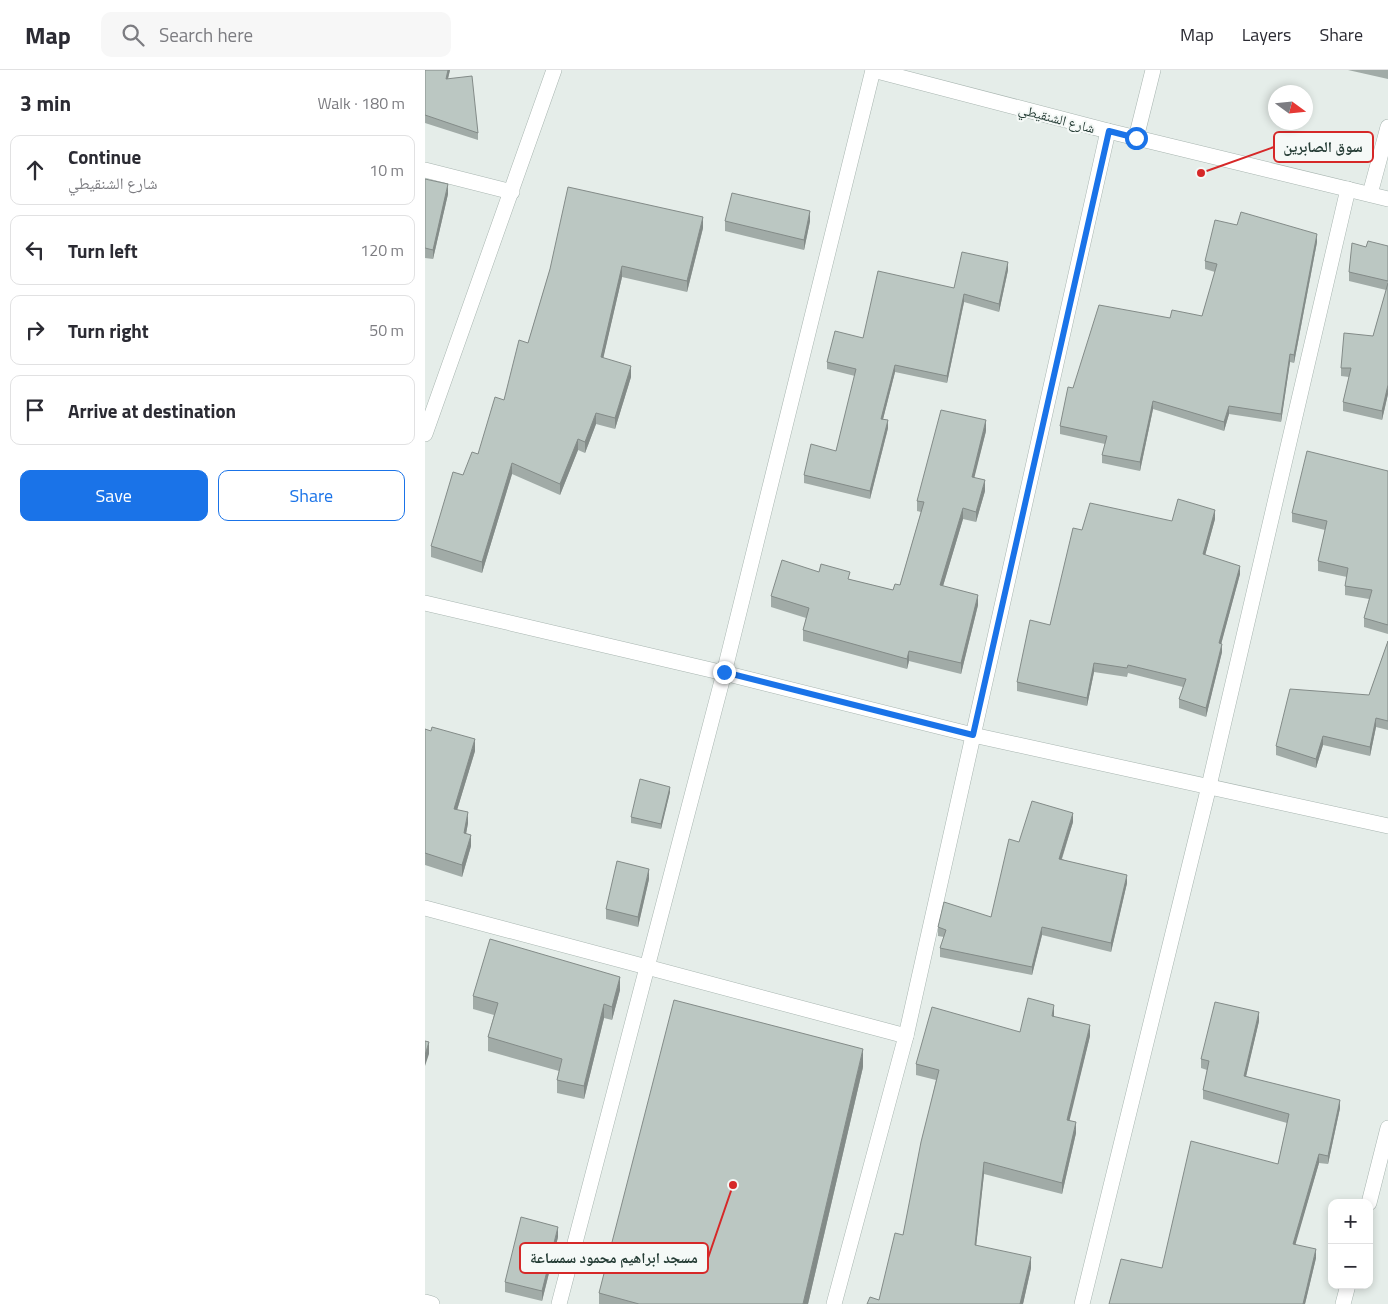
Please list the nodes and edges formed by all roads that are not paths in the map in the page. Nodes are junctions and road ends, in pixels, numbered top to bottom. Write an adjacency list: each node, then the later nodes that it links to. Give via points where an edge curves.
1 (554, 70): 9 (street)
2 (873, 70): 5 (street, شارع الشنقيطي); 14 (street)
3 (1153, 70): 6 (street)
4 (1388, 127): 10 (street)
5 (1109, 131): 6 (street, شارع الشنقيطي); 15 (street)
6 (1136, 138): 8 (street, شارع الشنقيطي)
7 (425, 170): 9 (street)
8 (1348, 189): 10 (street, شارع الشنقيطي); 16 (street)
9 (512, 192): 12 (street)
10 (1370, 194): 11 (street, شارع الشنقيطي)
11 (1388, 199)
12 (425, 434)
13 (425, 603): 14 (street)
14 (724, 672): 15 (street); 19 (street)
15 (973, 735): 16 (street); 20 (street)
16 (1209, 786): 17 (street); 28 (street)
17 (1388, 826)
18 (425, 908): 19 (street)
19 (647, 965): 20 (street); 26 (street)
20 (906, 1036): 27 (street)
21 (1388, 1128): 22 (street)
22 (1370, 1199)
23 (1347, 1289): 29 (street)
24 (425, 1302): 25 (street)
25 (432, 1304)
26 (559, 1304)
27 (834, 1304)
28 (1082, 1304)
29 (1343, 1304)

